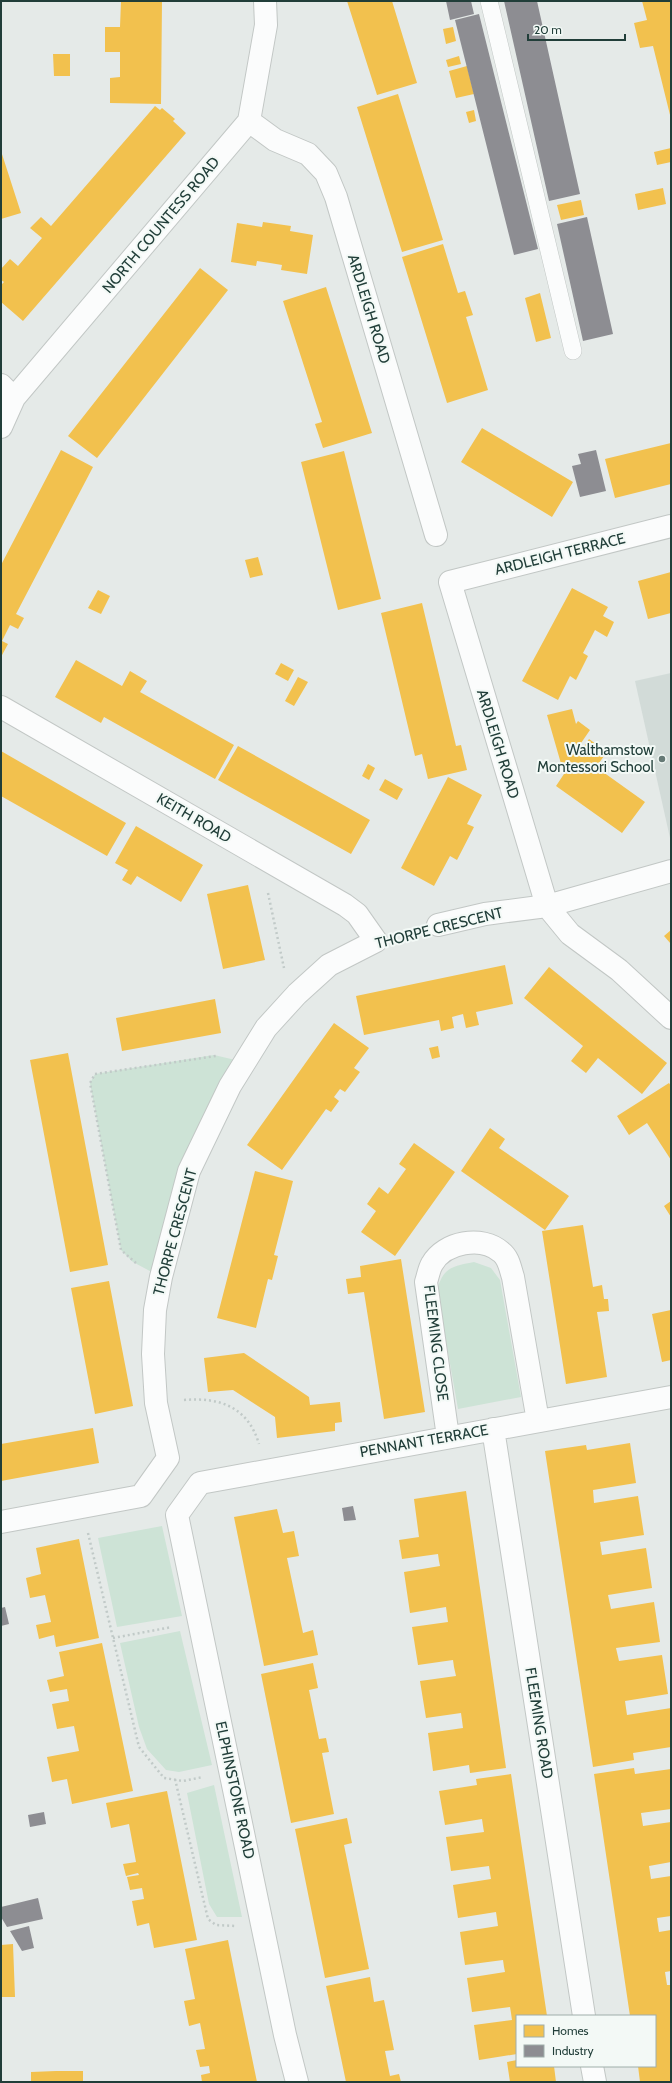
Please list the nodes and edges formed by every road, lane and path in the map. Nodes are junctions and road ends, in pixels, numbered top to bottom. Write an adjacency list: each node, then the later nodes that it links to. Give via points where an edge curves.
1 (265, 1): 3 (street, via 266,25)
2 (489, 1): 4 (lane)
3 (249, 121): 5 (street, NORTH COUNTESS ROAD); 8 (street, ARDLEIGH ROAD, via 275,140 308,154 326,173 336,197)
4 (573, 351)
5 (8, 392): 6 (street, NORTH COUNTESS ROAD)
6 (1, 427)
7 (671, 526): 9 (street, ARDLEIGH TERRACE)
8 (436, 535)
9 (450, 582): 13 (street, ARDLEIGH ROAD)
10 (1, 707): 11 (street, KEITH ROAD)
11 (270, 862): 15 (street, KEITH ROAD, via 345,905 357,914); 16 (path, via 266,883 283,967)
12 (671, 871): 13 (street, THORPE CRESCENT)
13 (547, 906): 14 (street, THORPE CRESCENT, via 484,914); 17 (street, via 570,934 619,970)
14 (438, 925)
15 (376, 941): 16 (street, THORPE CRESCENT, via 329,965)
16 (297, 994): 18 (street, THORPE CRESCENT, via 266,1028)
17 (671, 1018)
18 (244, 1062): 19 (street, THORPE CRESCENT, via 189,1171); 19 (path, via 214,1055 95,1074 90,1083 121,1250 133,1262)
19 (161, 1277): 21 (street, THORPE CRESCENT, via 155,1310 153,1354)
20 (671, 1397): 22 (street, PENNANT TERRACE)
21 (156, 1403): 25 (path, via 204,1398 221,1402 239,1412 255,1430); 27 (street, THORPE CRESCENT, via 168,1458 154,1478 141,1496)
22 (538, 1421): 23 (street, PENNANT TERRACE); 24 (street, FLEEMING CLOSE, via 508,1260 501,1251 487,1245 454,1245 439,1254 431,1264 426,1282)
23 (493, 1429): 24 (street, PENNANT TERRACE); 34 (street, FLEEMING ROAD)
24 (448, 1437): 25 (street, PENNANT TERRACE)
25 (266, 1470): 26 (street, PENNANT TERRACE, via 200,1483)
26 (186, 1501): 29 (street, ELPHINSTONE ROAD, via 177,1515)
27 (81, 1507): 28 (street); 30 (path)
28 (1, 1522)
29 (199, 1621): 30 (path); 31 (street, ELPHINSTONE ROAD)
30 (114, 1638): 32 (path, via 140,1747 164,1778)
31 (231, 1773): 32 (path); 33 (street, ELPHINSTONE ROAD)
32 (175, 1780): 33 (path, via 208,1918 216,1925)
33 (263, 1928): 36 (street, ELPHINSTONE ROAD)
34 (584, 2015)
35 (592, 2067): 37 (street)
36 (297, 2082)
37 (595, 2082)

